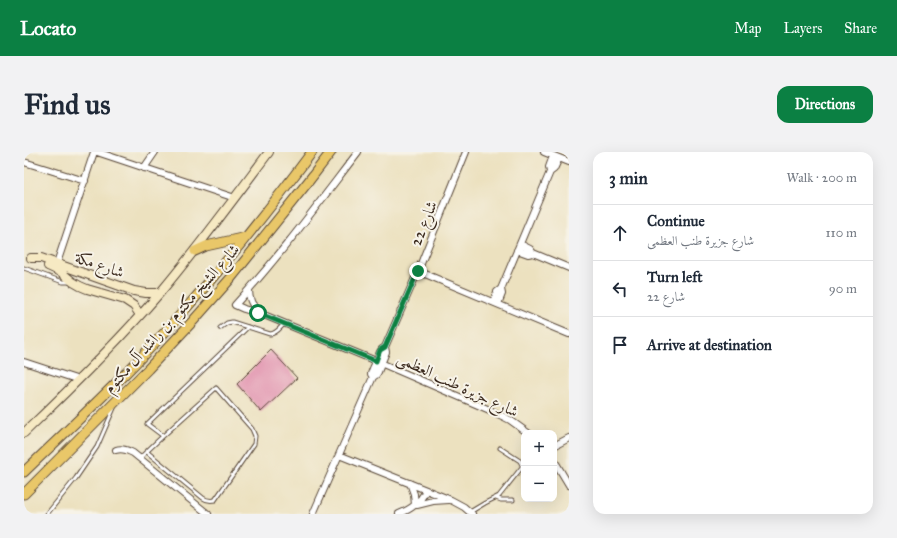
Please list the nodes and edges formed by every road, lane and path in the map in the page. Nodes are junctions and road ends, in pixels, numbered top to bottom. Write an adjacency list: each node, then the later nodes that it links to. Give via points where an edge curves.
1 (96, 152): 12 (street); 13 (street)
2 (155, 152): 12 (street)
3 (269, 152): 14 (street)
4 (312, 152): 15 (main road, شارع الشيخ مكتوم بن راشد آل مكتوم)
5 (331, 152): 36 (main road, شارع الشيخ مكتوم بن راشد آل مكتوم, via 231,278)
6 (358, 152): 24 (street)
7 (466, 152): 22 (street, شارع 22)
8 (544, 152): 9 (street)
9 (556, 157): 11 (street); 16 (street, via 554,169 550,172)
10 (24, 162): 13 (street)
11 (569, 162)
12 (144, 168): 14 (street)
13 (84, 181): 19 (street)
14 (235, 198): 17 (street)
15 (246, 237): 17 (main road); 48 (main road, شارع الشيخ مكتوم بن راشد آل مكتوم, via 160,337)
16 (518, 247): 21 (street, via 528,254 533,253); 26 (street, via 501,289 502,294)
17 (195, 251): 25 (street)
18 (28, 256): 19 (street, شارع مكة, via 40,263)
19 (56, 267): 23 (street, شارع مكة); 25 (street, شارع مكة, via 134,291)
20 (24, 268): 23 (lane, via 63,282)
21 (569, 268)
22 (418, 271): 26 (street); 34 (street, شارع 22, via 385,347 380,350)
23 (73, 282): 27 (street, شارع مكة, via 87,289 125,300 134,306)
24 (249, 290): 28 (street, شارع جزيرة طنب العظمى, via 254,308); 28 (street, شارع جزيرة طنب العظمى, via 235,305)
25 (160, 293): 27 (street)
26 (495, 303): 32 (street)
27 (140, 315): 35 (street)
28 (264, 315): 29 (street, شارع جزيرة طنب العظمى)
29 (284, 324): 30 (lane, via 272,334); 34 (street, شارع جزيرة طنب العظمى)
30 (248, 327): 31 (lane, via 232,322); 39 (lane, via 146,424)
31 (220, 328)
32 (569, 334)
33 (24, 362): 35 (street)
34 (379, 362): 37 (street, شارع جزيرة طنب العظمى, via 496,413); 45 (street, via 371,372 373,377)
35 (79, 380): 38 (street)
36 (119, 399): 52 (main road, شارع الشيخ مكتوم بن راشد آل مكتوم); 58 (lane, via 97,447)
37 (524, 430)
38 (24, 433)
39 (164, 436): 44 (lane); 44 (lane, via 216,388 255,433 251,449 214,500 210,501)
40 (569, 438): 41 (street)
41 (557, 444)
42 (500, 448): 53 (lane, via 522,465)
43 (116, 450): 46 (street, via 125,449)
44 (147, 452): 46 (lane)
45 (339, 455): 49 (street); 60 (street)
46 (140, 458): 59 (street)
47 (557, 465): 50 (street)
48 (24, 472)
49 (410, 483): 51 (street); 56 (street)
50 (569, 485)
51 (426, 490): 54 (street); 56 (street)
52 (24, 494)
53 (496, 498): 55 (lane); 57 (lane)
54 (451, 500): 56 (street); 57 (street)
55 (513, 500)
56 (415, 505): 61 (street)
57 (471, 513)
58 (47, 514)
59 (208, 514)
60 (313, 514)
61 (398, 514)

